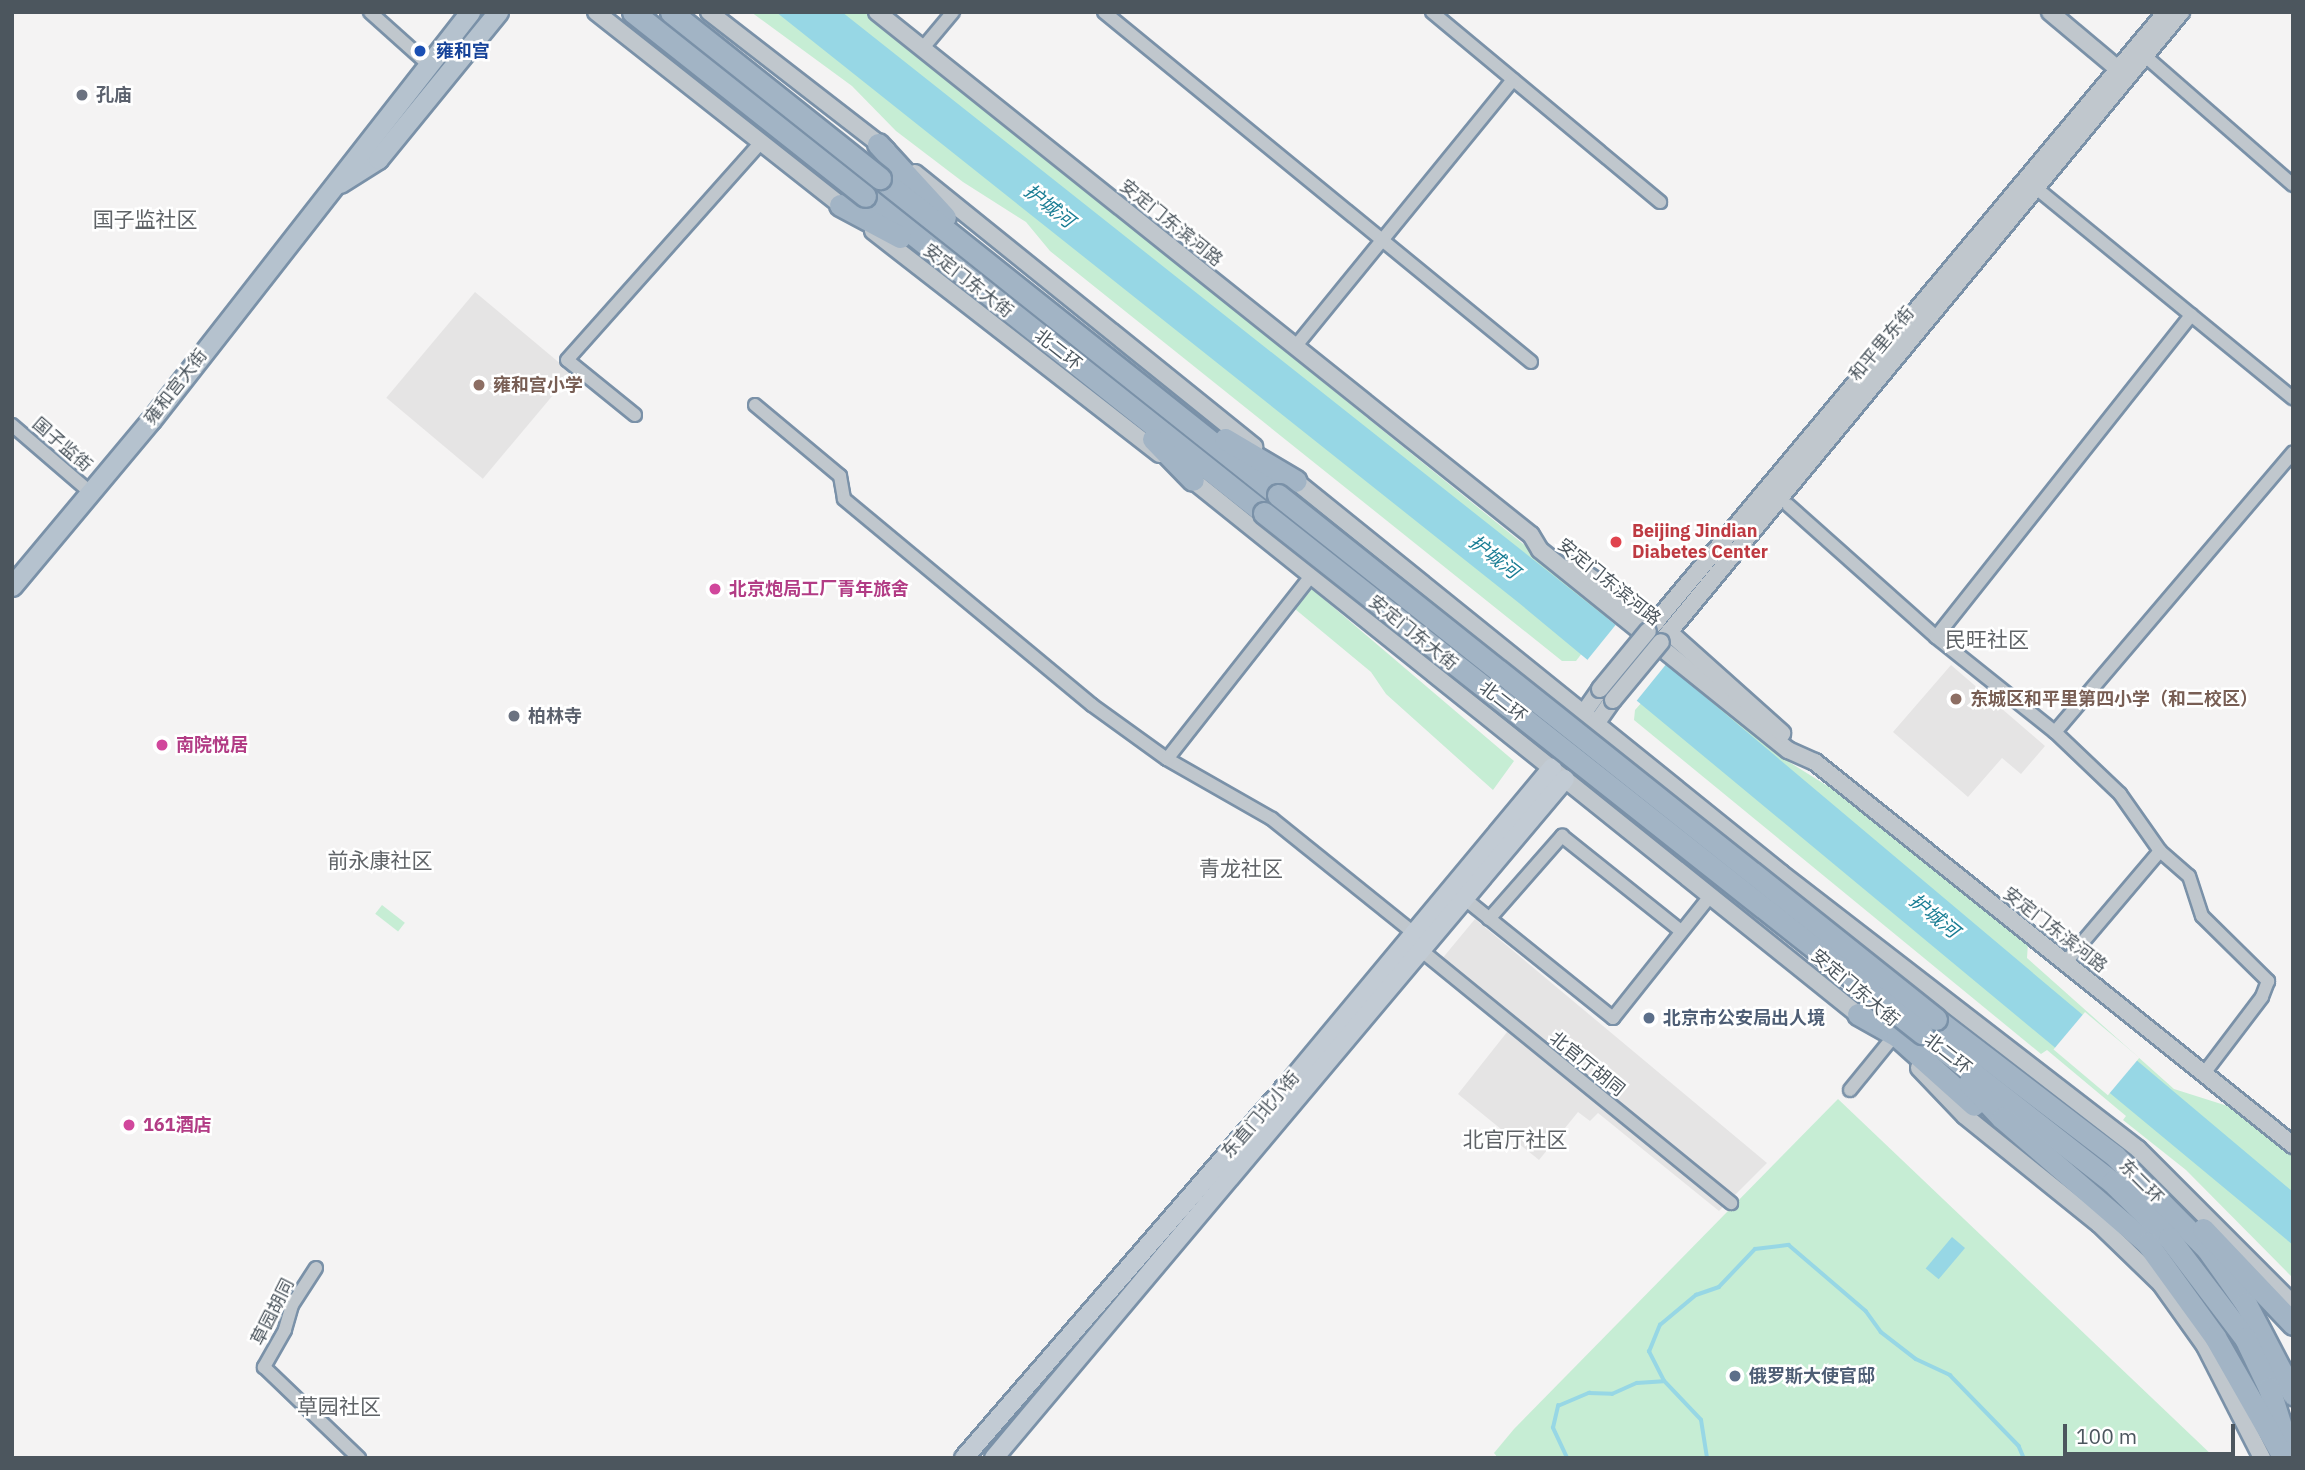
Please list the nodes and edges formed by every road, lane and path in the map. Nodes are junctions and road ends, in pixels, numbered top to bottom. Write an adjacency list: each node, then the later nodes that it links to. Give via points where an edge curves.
1 (370, 12): 17 (street)
2 (470, 12): 17 (main road, 雍和宫大街)
3 (498, 12): 24 (main road, 雍和宫大街, via 378,159)
4 (596, 12): 21 (street, 安定门东大街)
5 (633, 12): 30 (highway, 北二环, bridge)
6 (671, 12): 31 (highway, 北二环, bridge)
7 (709, 12): 20 (street)
8 (877, 12): 15 (street, 安定门东滨河路)
9 (953, 12): 15 (street)
10 (1104, 12): 29 (street)
11 (1432, 12): 19 (street)
12 (2050, 12): 18 (street)
13 (2166, 12): 18 (street, 和平里东街)
14 (2181, 12): 16 (street, 和平里东街)
15 (922, 49): 33 (street, 安定门东滨河路)
16 (2145, 56): 18 (street); 25 (street); 26 (street, 和平里东街)
17 (429, 65): 24 (main road, 雍和宫大街, via 359,149)
18 (2119, 69): 51 (street, 和平里东街)
19 (1513, 80): 27 (street); 29 (street)
20 (824, 103): 22 (street); 23 (street)
21 (761, 142): 23 (street, 安定门东大街); 39 (street, via 567,360)
22 (878, 144): 31 (highway); 43 (street)
23 (779, 156): 28 (street, 安定门东大街)
24 (337, 185): 44 (main road, 雍和宫大街)
25 (2293, 185)
26 (2036, 188): 32 (street); 51 (street, 和平里东街)
27 (1660, 202)
28 (840, 205): 30 (highway); 42 (street, 安定门东大街)
29 (1384, 242): 33 (street); 34 (street)
30 (947, 262): 35 (highway, 北二环)
31 (987, 262): 36 (highway, 北二环)
32 (2191, 315): 37 (street); 52 (street)
33 (1295, 347): 46 (street, 安定门东滨河路)
34 (1531, 362)
35 (1098, 382): 42 (highway); 73 (highway, 北二环, bridge)
36 (1155, 398): 43 (highway); 73 (highway, 北二环, bridge)
37 (2293, 398)
38 (755, 405): 58 (street, via 840,477 844,499 1092,705)
39 (635, 415)
40 (12, 425): 44 (street, 国子监街)
41 (2293, 452): 56 (street)
42 (1193, 480): 48 (street, 安定门东大街)
43 (1296, 481): 47 (street)
44 (90, 492): 49 (main road, 雍和宫大街)
45 (1788, 505): 52 (street)
46 (1531, 535): 51 (street); 59 (street, 安定门东滨河路, via 1540,550 1788,750)
47 (1401, 565): 50 (street); 53 (street)
48 (1311, 576): 50 (street, 安定门东大街); 58 (street)
49 (12, 586)
50 (1361, 616): 54 (street, 安定门东大街)
51 (1658, 632): 55 (street, 和平里东街, bridge, via 1614,700); 55 (street, 和平里东街, bridge, via 1600,689); 59 (street)
52 (1936, 637): 56 (street)
53 (1518, 659): 54 (street); 55 (street)
54 (1478, 709): 60 (street, 安定门东大街)
55 (1590, 717): 57 (street); 60 (street)
56 (2055, 732): 62 (street, via 2120,794)
57 (1627, 746): 61 (street); 63 (street)
58 (1167, 759): 69 (street, via 1272,819)
59 (1815, 762): 71 (street, 安定门东滨河路)
60 (1558, 773): 61 (street, 安定门东大街); 65 (main road, 东直门北小街); 69 (main road, 东直门北小街)
61 (1587, 796): 64 (street, 安定门东大街)
62 (2160, 851): 71 (street); 75 (street, via 2189,876 2202,916 2268,981 2262,997)
63 (1781, 873): 67 (street); 84 (street, via 2138,1149)
64 (1710, 896): 67 (street, 安定门东大街); 68 (street)
65 (1465, 900): 66 (street); 70 (main road, 东直门北小街)
66 (1489, 919): 68 (street, via 1562,836); 68 (street, via 1613,1018)
67 (1740, 919): 72 (street, 安定门东大街)
68 (1681, 931)
69 (1415, 933): 76 (main road, 东直门北小街)
70 (1422, 951): 76 (main road, 东直门北小街); 81 (street, 北官厅胡同)
71 (2065, 963): 75 (street, 安定门东滨河路)
72 (1858, 1014): 74 (street, 安定门东大街); 80 (highway, via 1897,1036 2015,1141)
73 (1930, 1032): 79 (highway, 东二环); 80 (highway, via 2002,1118); 96 (highway, 北二环, via 2112,1182 2169,1238 2245,1338 2269,1388)
74 (1890, 1041): 77 (street); 88 (street, 安定门东大街, via 1965,1116 2099,1224 2161,1284 2205,1346)
75 (2205, 1072): 78 (street, 安定门东滨河路)
76 (1298, 1087): 89 (main road, 东直门北小街); 90 (main road, 东直门北小街)
77 (1850, 1090)
78 (2293, 1145)
79 (2115, 1156): 82 (highway, 东二环); 85 (highway, via 2229,1253)
80 (2078, 1184): 95 (highway, via 2147,1243 2182,1287)
81 (1731, 1203)
82 (2207, 1249): 86 (highway, via 2258,1307); 87 (highway, 东二环, via 2246,1304)
83 (317, 1268): 91 (street, 草园胡同, via 292,1305 285,1330 264,1367)
84 (2293, 1304)
85 (2293, 1324)
86 (2293, 1363)
87 (2293, 1394)
88 (2246, 1419): 93 (street, 安定门东大街); 94 (highway)
89 (982, 1438): 90 (street); 92 (main road, 东直门北小街)
90 (999, 1456)
91 (359, 1458)
92 (964, 1458)
93 (2262, 1458)
94 (2272, 1458)
95 (2284, 1458)
96 (2291, 1458)

